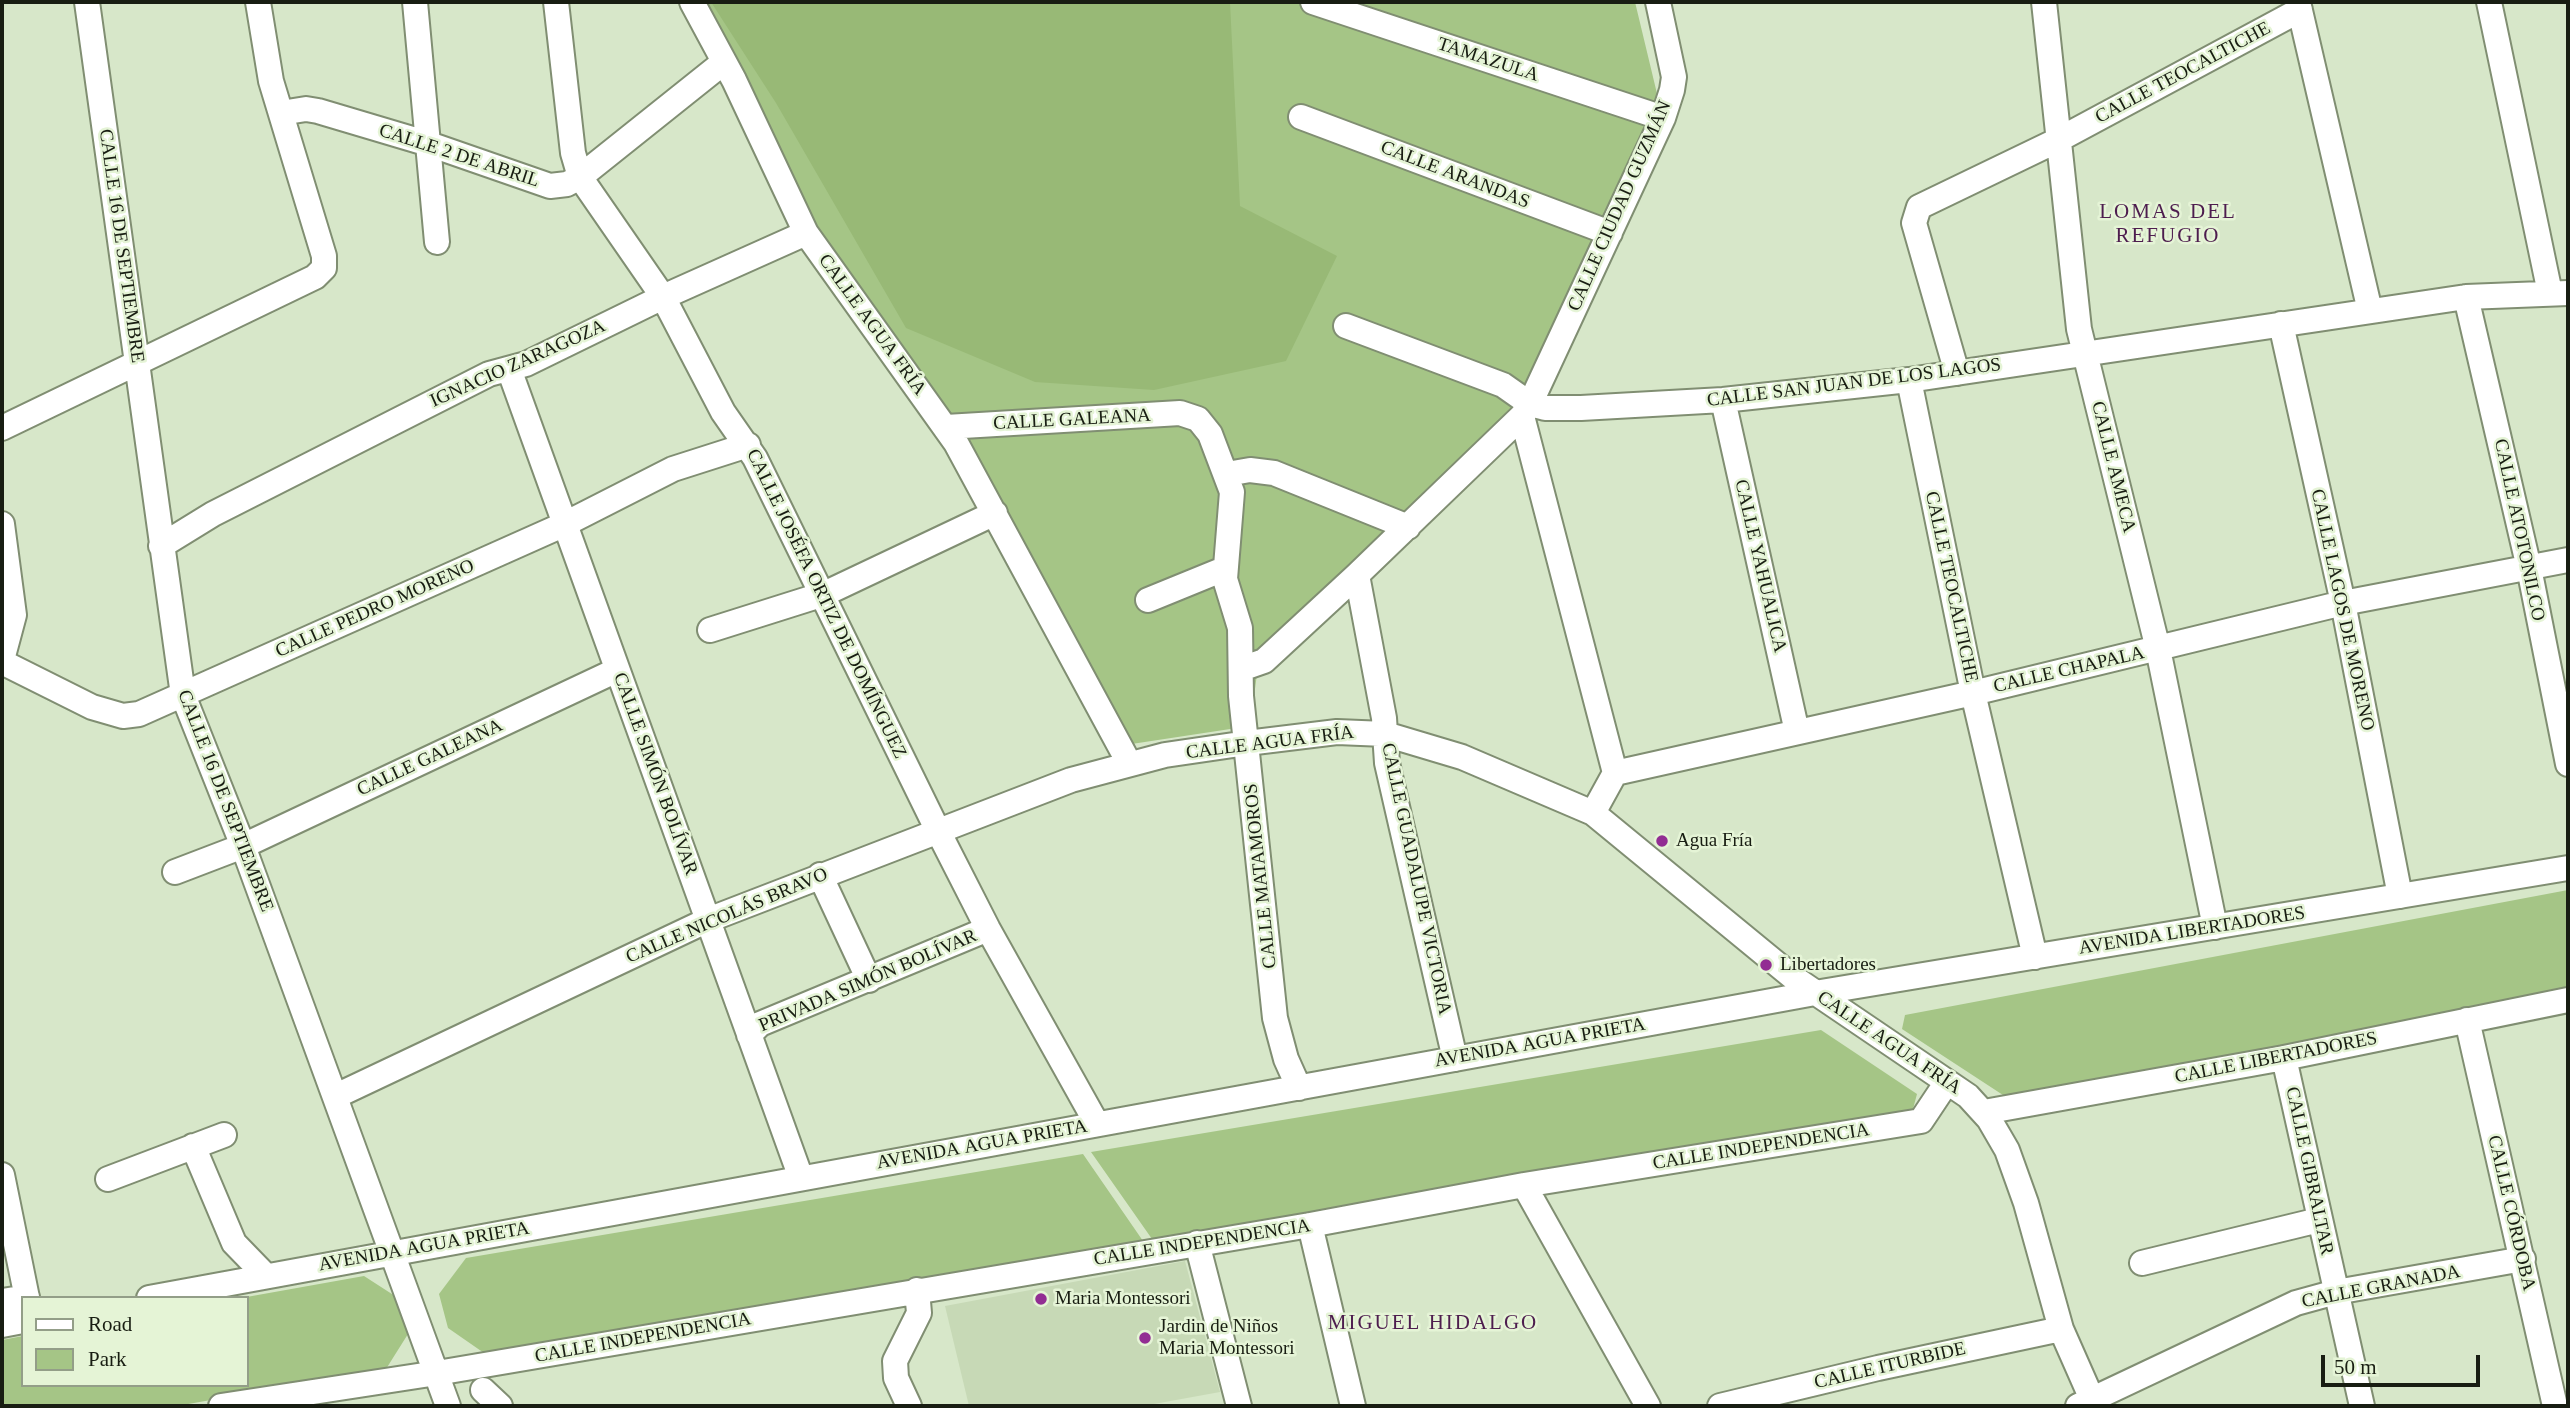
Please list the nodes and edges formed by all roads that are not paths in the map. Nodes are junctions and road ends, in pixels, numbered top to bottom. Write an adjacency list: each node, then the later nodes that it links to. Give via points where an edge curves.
1 (87, 2): 28 (street, CALLE 16 DE SEPTIEMBRE)
2 (258, 2): 12 (street, via 266,61)
3 (415, 2): 16 (street)
4 (556, 2): 17 (street, CALLE JOSÉFA ORTIZ DE DOMÍNGUEZ, via 573,153)
5 (692, 2): 11 (street, CALLE AGUA FRÍA)
6 (1313, 2): 14 (street, TAMAZULA)
7 (1658, 2): 14 (street, CALLE CIUDAD GUZMÁN, via 1674,77)
8 (2044, 2): 15 (street, CALLE AMECA)
9 (2489, 2): 21 (street)
10 (2299, 6): 15 (street, CALLE TEOCALTICHE); 24 (street)
11 (724, 62): 17 (street, CALLE 2 DE ABRIL); 18 (street, CALLE AGUA FRÍA)
12 (281, 113): 16 (street, CALLE 2 DE ABRIL, via 318,111); 28 (street, via 324,268 315,277)
13 (1301, 117): 19 (street, CALLE ARANDAS)
14 (1662, 118): 19 (street, CALLE CIUDAD GUZMÁN)
15 (2059, 140): 27 (street, CALLE AMECA); 30 (street, CALLE TEOCALTICHE, via 1915,211 1914,223)
16 (429, 144): 17 (street, CALLE 2 DE ABRIL, via 550,186); 20 (street)
17 (580, 177): 22 (street, CALLE JOSÉFA ORTIZ DE DOMÍNGUEZ)
18 (806, 233): 22 (street, IGNACIO ZARAGOZA); 35 (street, CALLE AGUA FRÍA)
19 (1610, 233): 33 (street, CALLE CIUDAD GUZMÁN)
20 (437, 242)
21 (2559, 293): 23 (street, CALLE SAN JUAN DE LOS LAGOS)
22 (663, 297): 29 (street, IGNACIO ZARAGOZA); 37 (street, CALLE JOSÉFA ORTIZ DE DOMÍNGUEZ, via 723,412)
23 (2466, 297): 24 (street, CALLE SAN JUAN DE LOS LAGOS); 45 (street, CALLE ATOTONILCO)
24 (2370, 311): 25 (street, CALLE SAN JUAN DE LOS LAGOS)
25 (2281, 324): 27 (street, CALLE SAN JUAN DE LOS LAGOS); 50 (street, CALLE LAGOS DE MORENO)
26 (1346, 326): 33 (street, via 1503,385)
27 (2085, 355): 30 (street, CALLE SAN JUAN DE LOS LAGOS); 52 (street, CALLE AMECA)
28 (137, 364): 36 (street); 43 (street, CALLE 16 DE SEPTIEMBRE)
29 (509, 369): 41 (street, CALLE SIMÓN BOLÍVAR); 43 (street, IGNACIO ZARAGOZA, via 489,374 213,513)
30 (1956, 373): 31 (street, CALLE SAN JUAN DE LOS LAGOS)
31 (1909, 380): 32 (street, CALLE SAN JUAN DE LOS LAGOS); 56 (street, CALLE TEOCALTICHE)
32 (1723, 400): 33 (street, CALLE SAN JUAN DE LOS LAGOS); 58 (street, CALLE YAHUALICA)
33 (1526, 410): 42 (street); 63 (street)
34 (1198, 419): 35 (street, CALLE GALEANA, via 1180,414); 38 (street, CALLE MATAMOROS, via 1210,434)
35 (946, 427): 39 (street, CALLE AGUA FRÍA)
36 (2, 428)
37 (748, 445): 41 (street, CALLE PEDRO MORENO, via 673,469); 48 (street, CALLE JOSÉFA ORTIZ DE DOMÍNGUEZ)
38 (1227, 474): 42 (street, via 1250,470 1274,473); 46 (street, CALLE MATAMOROS, via 1232,503)
39 (995, 513): 48 (street); 61 (street, CALLE AGUA FRÍA)
40 (2, 524): 53 (street, via 14,615)
41 (565, 524): 54 (street, CALLE SIMÓN BOLÍVAR); 57 (street, CALLE PEDRO MORENO)
42 (1408, 527): 47 (street)
43 (161, 546): 57 (street, CALLE 16 DE SEPTIEMBRE)
44 (2568, 560): 45 (street, CALLE CHAPALA)
45 (2529, 568): 50 (street, CALLE CHAPALA); 62 (street, CALLE ATOTONILCO)
46 (1224, 569): 49 (street); 55 (street, CALLE MATAMOROS, via 1240,628)
47 (1357, 575): 55 (street, via 1264,661); 59 (street, CALLE GUADALUPE VICTORIA)
48 (824, 594): 51 (street); 65 (street, CALLE JOSÉFA ORTIZ DE DOMÍNGUEZ)
49 (1147, 600)
50 (2343, 603): 52 (street, CALLE CHAPALA); 70 (street, CALLE LAGOS DE MORENO)
51 (710, 630)
52 (2158, 649): 56 (street, CALLE CHAPALA); 72 (street, CALLE AMECA)
53 (2, 661): 57 (street, CALLE PEDRO MORENO, via 109,713 139,714)
54 (618, 670): 66 (street, CALLE GALEANA); 71 (street, CALLE SIMÓN BOLÍVAR)
55 (1241, 670): 60 (street, CALLE MATAMOROS)
56 (1973, 693): 58 (street, CALLE CHAPALA); 74 (street, CALLE TEOCALTICHE)
57 (183, 695): 66 (street, CALLE 16 DE SEPTIEMBRE)
58 (1797, 732): 63 (street, CALLE CHAPALA)
59 (1385, 734): 60 (street, CALLE AGUA FRÍA, via 1337,732); 64 (street, CALLE AGUA FRÍA, via 1462,757); 81 (street, CALLE GUADALUPE VICTORIA, via 1387,763)
60 (1247, 743): 61 (street, CALLE AGUA FRÍA); 83 (street, CALLE MATAMOROS, via 1275,1018)
61 (1129, 763): 65 (street, CALLE NICOLÁS BRAVO)
62 (2568, 764)
63 (1615, 773): 64 (street)
64 (1593, 813): 76 (street, CALLE AGUA FRÍA)
65 (938, 831): 69 (street, CALLE NICOLÁS BRAVO); 73 (street, CALLE JOSÉFA ORTIZ DE DOMÍNGUEZ)
66 (243, 846): 68 (street, CALLE GALEANA); 84 (street, CALLE 16 DE SEPTIEMBRE)
67 (2568, 869): 70 (street, AVENIDA LIBERTADORES)
68 (175, 872)
69 (820, 875): 71 (street, CALLE NICOLÁS BRAVO); 75 (street)
70 (2400, 897): 72 (street, AVENIDA LIBERTADORES)
71 (708, 920): 79 (street, CALLE SIMÓN BOLÍVAR); 84 (street, CALLE NICOLÁS BRAVO)
72 (2215, 927): 74 (street, AVENIDA LIBERTADORES)
73 (988, 929): 75 (street, PRIVADA SIMÓN BOLÍVAR); 86 (street, CALLE JOSÉFA ORTIZ DE DOMÍNGUEZ)
74 (2035, 957): 76 (street, AVENIDA LIBERTADORES)
75 (869, 980): 79 (street, PRIVADA SIMÓN BOLÍVAR, via 760,1024)
76 (1815, 993): 81 (street, AVENIDA AGUA PRIETA); 82 (street, CALLE AGUA FRÍA)
77 (2568, 1000): 78 (street, CALLE LIBERTADORES)
78 (2467, 1020): 80 (street, CALLE LIBERTADORES); 97 (street, CALLE CÓRDOBA)
79 (750, 1035): 90 (street, CALLE SIMÓN BOLÍVAR)
80 (2284, 1058): 85 (street, CALLE LIBERTADORES); 93 (street, CALLE GIBRALTAR)
81 (1455, 1059): 83 (street, AVENIDA AGUA PRIETA)
82 (1947, 1082): 85 (street, CALLE AGUA FRÍA); 92 (street, CALLE INDEPENDENCIA, via 1921,1121)
83 (1299, 1088): 86 (street, AVENIDA AGUA PRIETA)
84 (335, 1096): 96 (street, CALLE 16 DE SEPTIEMBRE)
85 (1984, 1112): 108 (street, CALLE AGUA FRÍA, via 2015,1170)
86 (1097, 1125): 90 (street, AVENIDA AGUA PRIETA)
87 (224, 1135): 88 (street)
88 (193, 1146): 91 (street); 99 (street, via 234,1242)
89 (2, 1175): 102 (street)
90 (801, 1178): 96 (street, AVENIDA AGUA PRIETA)
91 (108, 1179)
92 (1524, 1185): 94 (street, CALLE INDEPENDENCIA); 116 (street)
93 (2319, 1220): 98 (street); 101 (street, CALLE GIBRALTAR)
94 (1310, 1225): 95 (street, CALLE INDEPENDENCIA); 115 (street)
95 (1197, 1243): 100 (street, CALLE INDEPENDENCIA); 114 (street)
96 (393, 1253): 99 (street, AVENIDA AGUA PRIETA); 109 (street, CALLE 16 DE SEPTIEMBRE)
97 (2522, 1259): 101 (street, CALLE GRANADA); 119 (street, CALLE CÓRDOBA)
98 (2142, 1263)
99 (266, 1276): 103 (street, AVENIDA AGUA PRIETA)
100 (917, 1290): 109 (street, CALLE INDEPENDENCIA); 113 (street, via 919,1313 895,1362 896,1378)
101 (2336, 1292): 110 (street, CALLE GRANADA, via 2266,1315); 118 (street, CALLE GIBRALTAR)
102 (24, 1296)
103 (160, 1296)
104 (2, 1301): 105 (street)
105 (21, 1304)
106 (21, 1309): 107 (street)
107 (2, 1325)
108 (2061, 1329): 110 (street, CALLE AGUA FRÍA); 117 (street, CALLE ITURBIDE)
109 (437, 1373): 111 (street, CALLE INDEPENDENCIA); 112 (street, CALLE 16 DE SEPTIEMBRE)
110 (2088, 1404)
111 (233, 1405)
112 (449, 1406)
113 (909, 1406)
114 (1239, 1406)
115 (1353, 1406)
116 (1648, 1406)
117 (1720, 1406)
118 (2362, 1406)
119 (2555, 1406)

